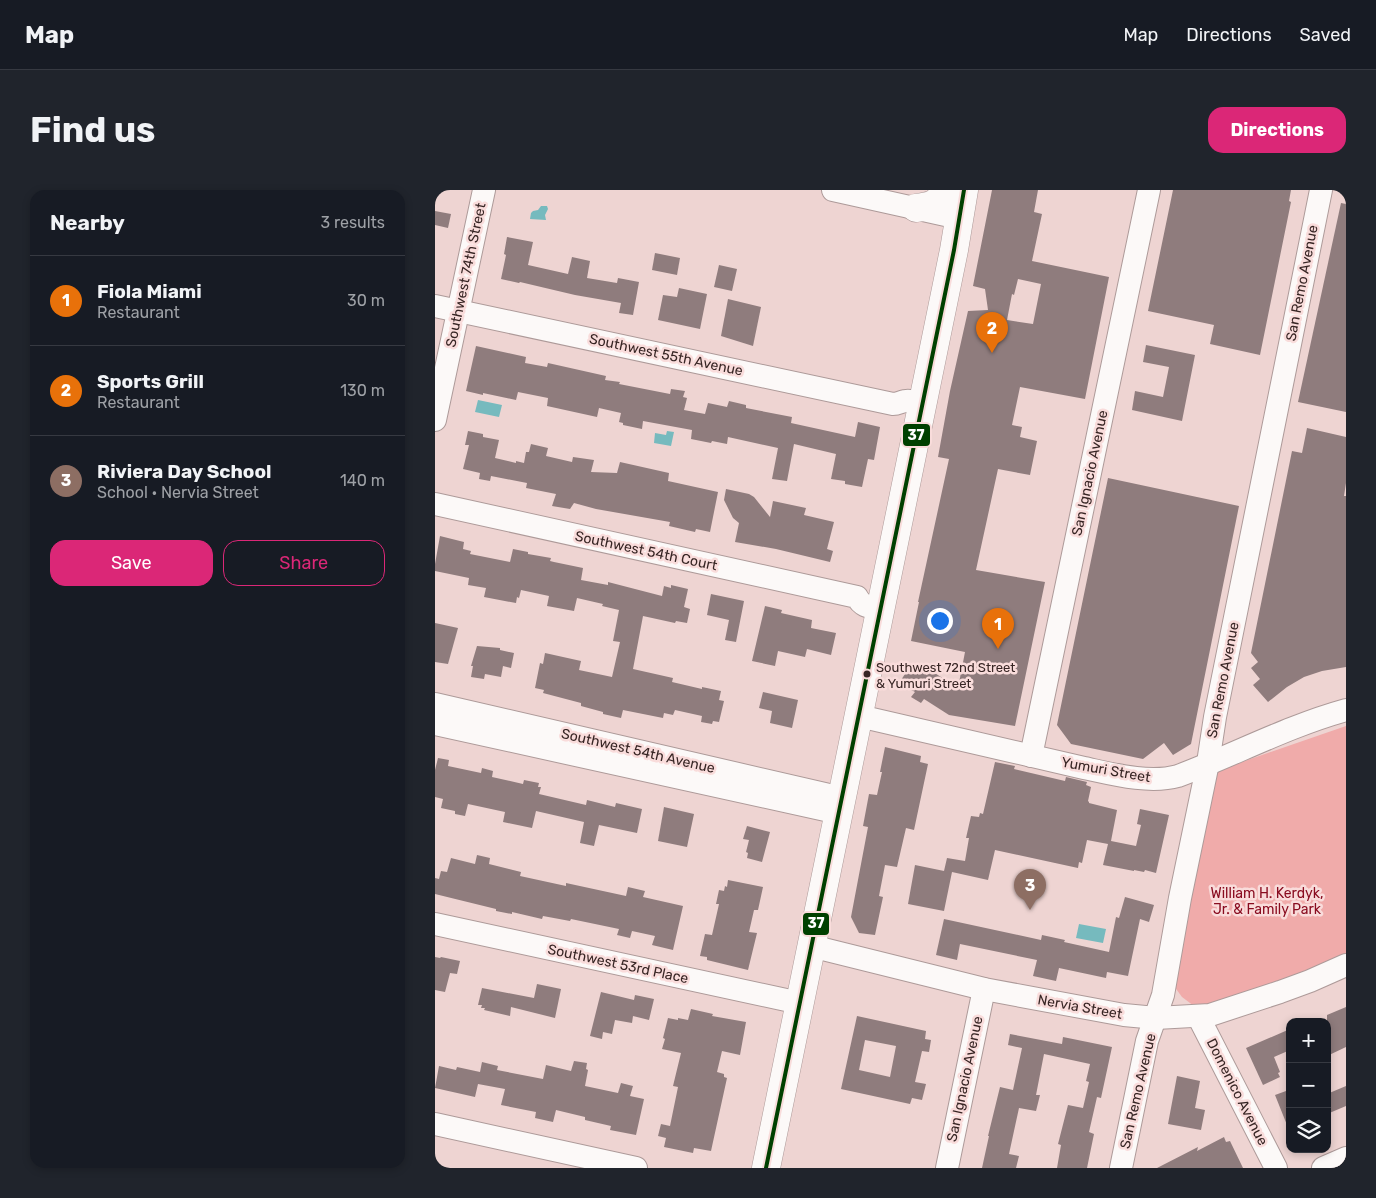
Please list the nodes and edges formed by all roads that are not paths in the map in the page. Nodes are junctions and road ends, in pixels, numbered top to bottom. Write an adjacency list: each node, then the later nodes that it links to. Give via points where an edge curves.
1 (484, 190): 10 (street, Southwest 74th Street)
2 (833, 190): 7 (street)
3 (945, 190): 7 (main road, via 941,200 931,206)
4 (964, 190): 8 (main road)
5 (1149, 190): 21 (street, San Ignacio Avenue)
6 (1321, 190): 18 (street, San Remo Avenue)
7 (915, 208): 8 (street)
8 (959, 218): 11 (main road, via 954,250)
9 (435, 306): 10 (street, Southwest 55th Avenue)
10 (457, 311): 11 (street, Southwest 55th Avenue); 12 (street, Southwest 74th Street)
11 (913, 409): 14 (main road)
12 (435, 420)
13 (435, 504): 14 (street, Southwest 54th Court)
14 (874, 600): 17 (main road)
15 (435, 704): 23 (street, Southwest 54th Avenue)
16 (1346, 710): 20 (street, Yumuri Street)
17 (859, 716): 21 (street, Yumuri Street); 23 (main road)
18 (1215, 717): 20 (street, via 1226,740); 22 (street, San Remo Avenue)
19 (435, 724): 23 (street, Southwest 54th Avenue)
20 (1244, 749): 22 (street, Yumuri Street)
21 (1031, 756): 22 (street, Yumuri Street, via 1156,779 1178,776)
22 (1208, 763): 30 (street, San Remo Avenue)
23 (840, 805): 25 (main road)
24 (435, 924): 28 (street, Southwest 53rd Place)
25 (811, 946): 27 (street, Nervia Street); 28 (main road)
26 (1346, 966): 29 (street, Nervia Street, via 1252,1002)
27 (984, 989): 30 (street, Nervia Street, via 1124,1016); 35 (street, San Ignacio Avenue)
28 (800, 1003): 34 (main road)
29 (1198, 1016): 30 (street, Nervia Street); 37 (street, Domenico Avenue)
30 (1156, 1018): 36 (street, San Remo Avenue, via 1147,1041)
31 (435, 1124): 33 (street)
32 (1346, 1158): 38 (street)
33 (636, 1168)
34 (766, 1168)
35 (947, 1168)
36 (1121, 1168)
37 (1276, 1168)
38 (1323, 1168)

